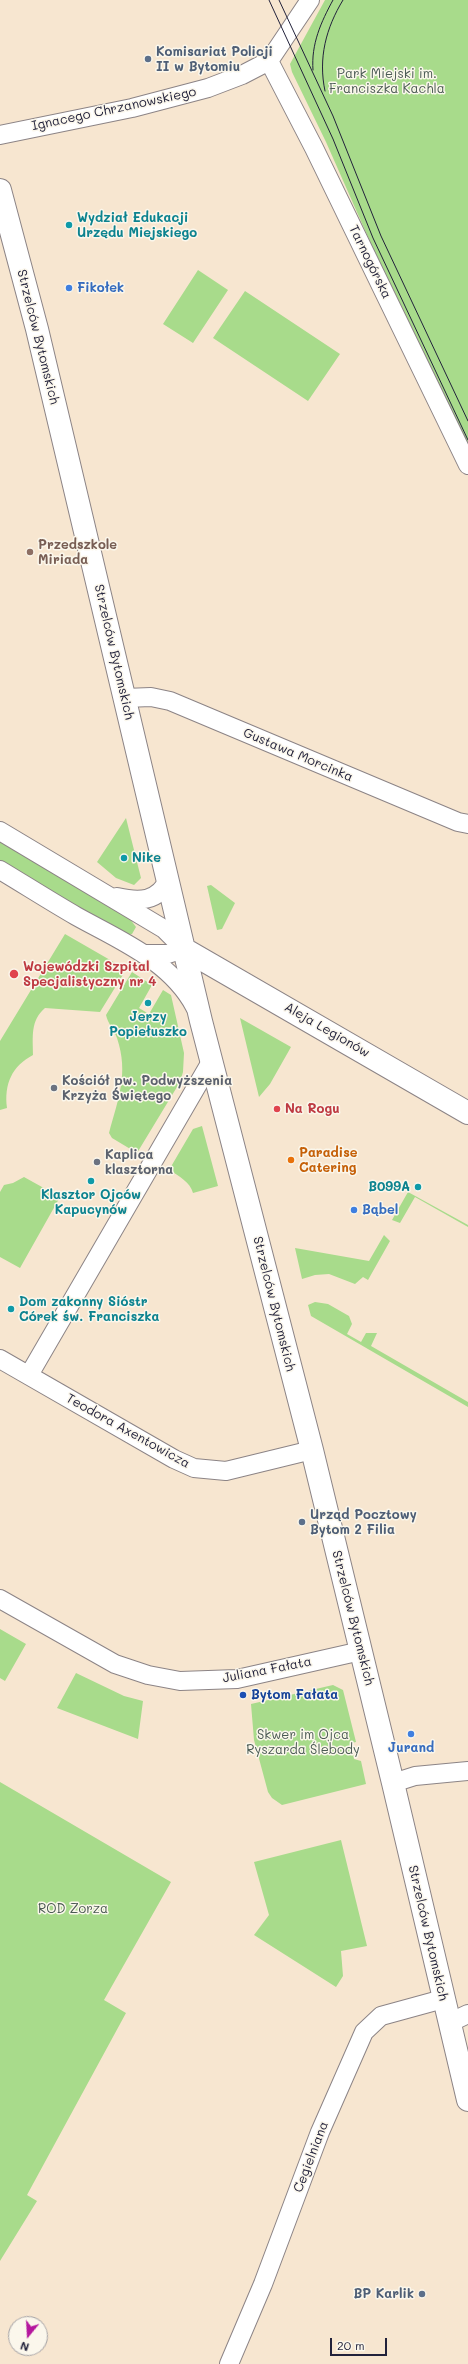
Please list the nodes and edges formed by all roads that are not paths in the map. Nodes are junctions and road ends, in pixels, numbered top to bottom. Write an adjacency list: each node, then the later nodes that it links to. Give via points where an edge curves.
1 (310, 0): 2 (street, Ignacego Chrzanowskiego)
2 (269, 61): 3 (street, Ignacego Chrzanowskiego, via 208,88 132,108); 5 (street, Tarnogórska)
3 (0, 134)
4 (0, 190): 6 (main road, Strzelców Bytomskich, via 37,329)
5 (468, 465)
6 (125, 698): 7 (street, Gustawa Morcinka, via 151,697 170,701); 10 (main road, Strzelców Bytomskich)
7 (468, 824)
8 (0, 831): 11 (street, Aleja Legionów)
9 (0, 870): 13 (street)
10 (168, 880): 11 (street, via 164,890 145,900 135,901); 12 (main road, Strzelców Bytomskich)
11 (111, 896): 12 (street, Aleja Legionów, via 164,929)
12 (184, 949): 13 (street, via 168,954); 14 (main road, Aleja Legionów); 15 (main road, Strzelców Bytomskich)
13 (145, 954): 15 (street, via 187,992)
14 (237, 980): 15 (main road, Strzelców Bytomskich, via 217,982 208,988 202,998); 17 (main road, Aleja Legionów)
15 (201, 1021): 16 (main road, Strzelców Bytomskich)
16 (212, 1060): 19 (street); 20 (main road, Strzelców Bytomskich)
17 (468, 1113)
18 (0, 1359): 19 (street, Teodora Axentowicza)
19 (29, 1375): 20 (street, Teodora Axentowicza, via 194,1468 226,1471)
20 (312, 1450): 22 (main road, Strzelców Bytomskich)
21 (0, 1599): 22 (street, Juliana Fałata, via 115,1664 148,1676 180,1681 237,1679)
22 (361, 1651): 24 (main road, Strzelców Bytomskich)
23 (468, 1771): 24 (street, via 415,1776)
24 (393, 1783): 25 (main road, Strzelców Bytomskich)
25 (443, 1999): 26 (main road, Strzelców Bytomskich); 28 (street, Cegielniana, via 382,2016 364,2032 320,2132 263,2284)
26 (458, 2018): 27 (main road, Strzelców Bytomskich)
27 (468, 2100)
28 (228, 2364)

